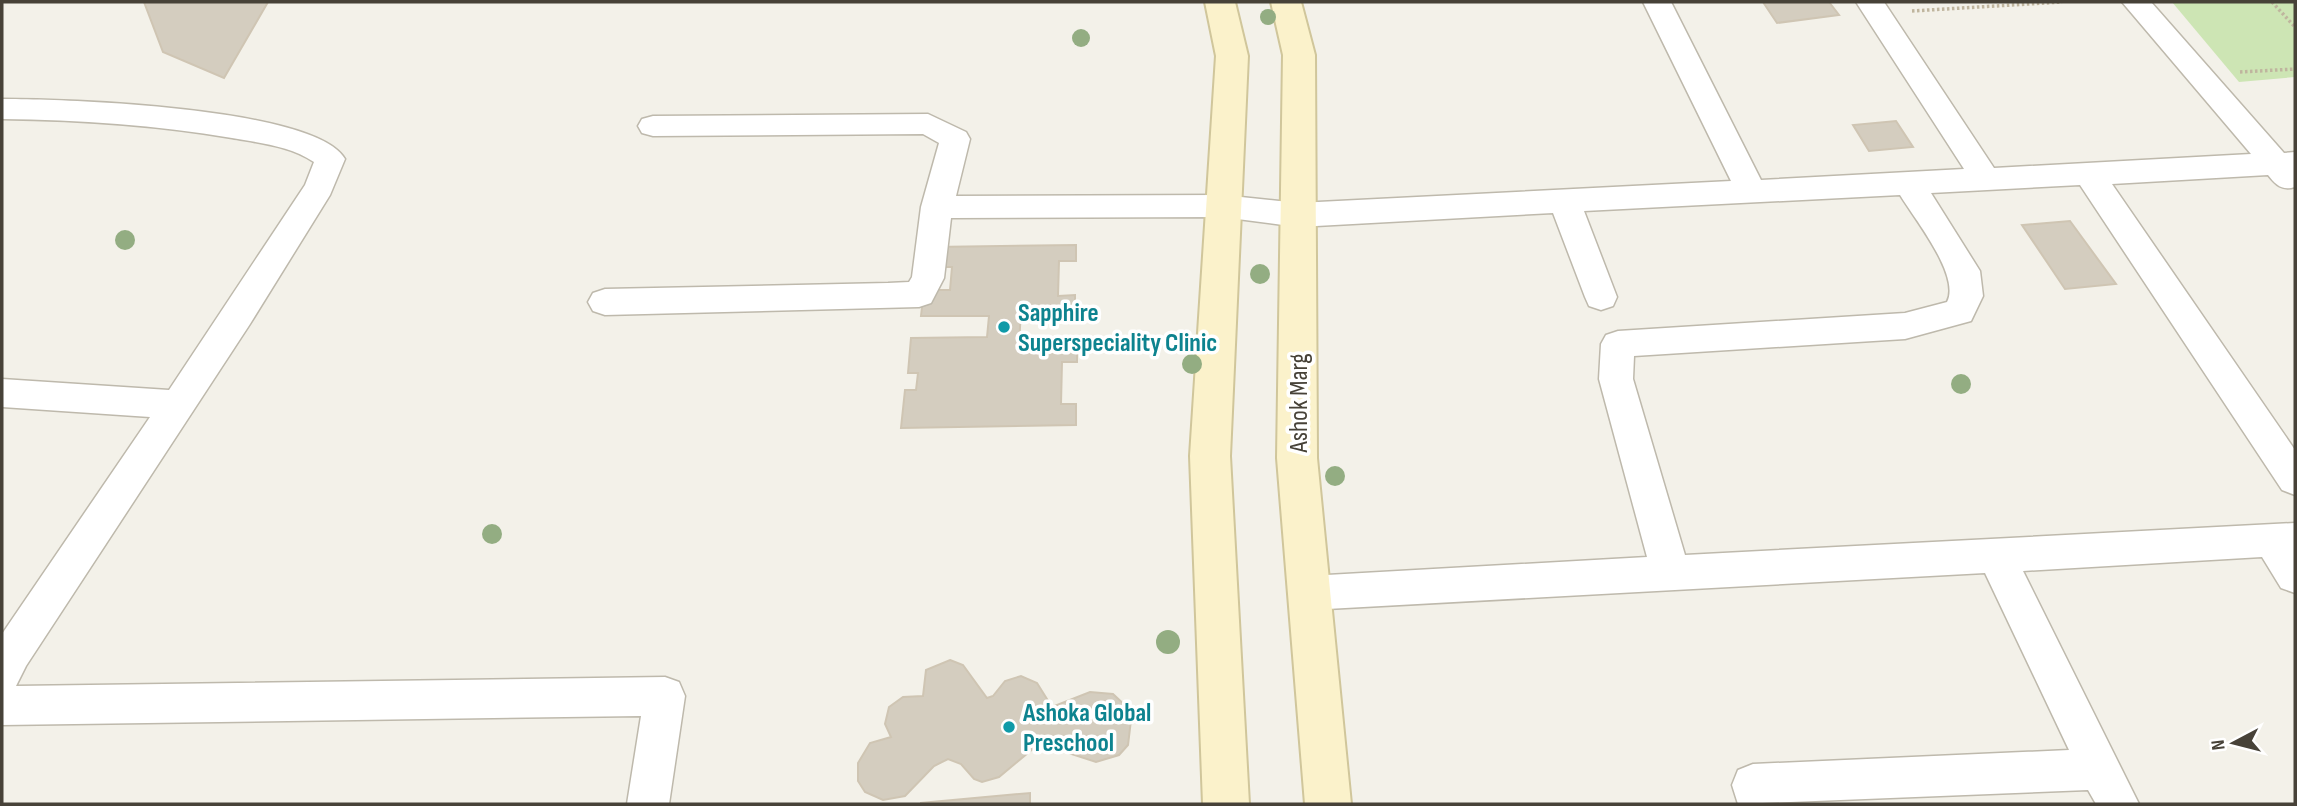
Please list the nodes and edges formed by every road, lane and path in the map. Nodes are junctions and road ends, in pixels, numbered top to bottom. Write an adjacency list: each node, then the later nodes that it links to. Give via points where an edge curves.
1 (1220, 2): 19 (street, via 1232,56)
2 (1286, 2): 21 (street, Ashok Marg, via 1299,55)
3 (1657, 2): 17 (street)
4 (2062, 2): 7 (path)
5 (2136, 2): 13 (street)
6 (2272, 2): 8 (path)
7 (1874, 7): 15 (street)
8 (2295, 27)
9 (2295, 69): 10 (path)
10 (2241, 73)
11 (4, 112): 25 (street, via 97,110 192,120 273,135 319,149 330,159 319,187)
12 (653, 126): 20 (street, via 928,124 954,139)
13 (2289, 171): 14 (street)
14 (2089, 174): 15 (street); 26 (street)
15 (1986, 179): 16 (street)
16 (1908, 183): 17 (street); 29 (street, via 1964,271 1967,296 1958,312 1905,326 1618,344 1616,379)
17 (1751, 191): 18 (street)
18 (1564, 201): 21 (street); 22 (street)
19 (1222, 206): 20 (street); 21 (street); 36 (street, via 1210,456)
20 (937, 207): 23 (street, via 928,278 919,294)
21 (1298, 215): 31 (street, Ashok Marg, via 1297,458)
22 (1601, 297)
23 (605, 302)
24 (2, 393): 25 (street)
25 (178, 405): 32 (street)
26 (2295, 479)
27 (2283, 540): 28 (street); 30 (street)
28 (1997, 557): 29 (street); 34 (street)
29 (1671, 574): 31 (street)
30 (2295, 576)
31 (1309, 593): 37 (street, Ashok Marg)
32 (5, 659)
33 (2, 706): 35 (street, via 665,696)
34 (2109, 787): 38 (street, via 1753,785)
35 (648, 804)
36 (1226, 804)
37 (1328, 804)
38 (1759, 804)

